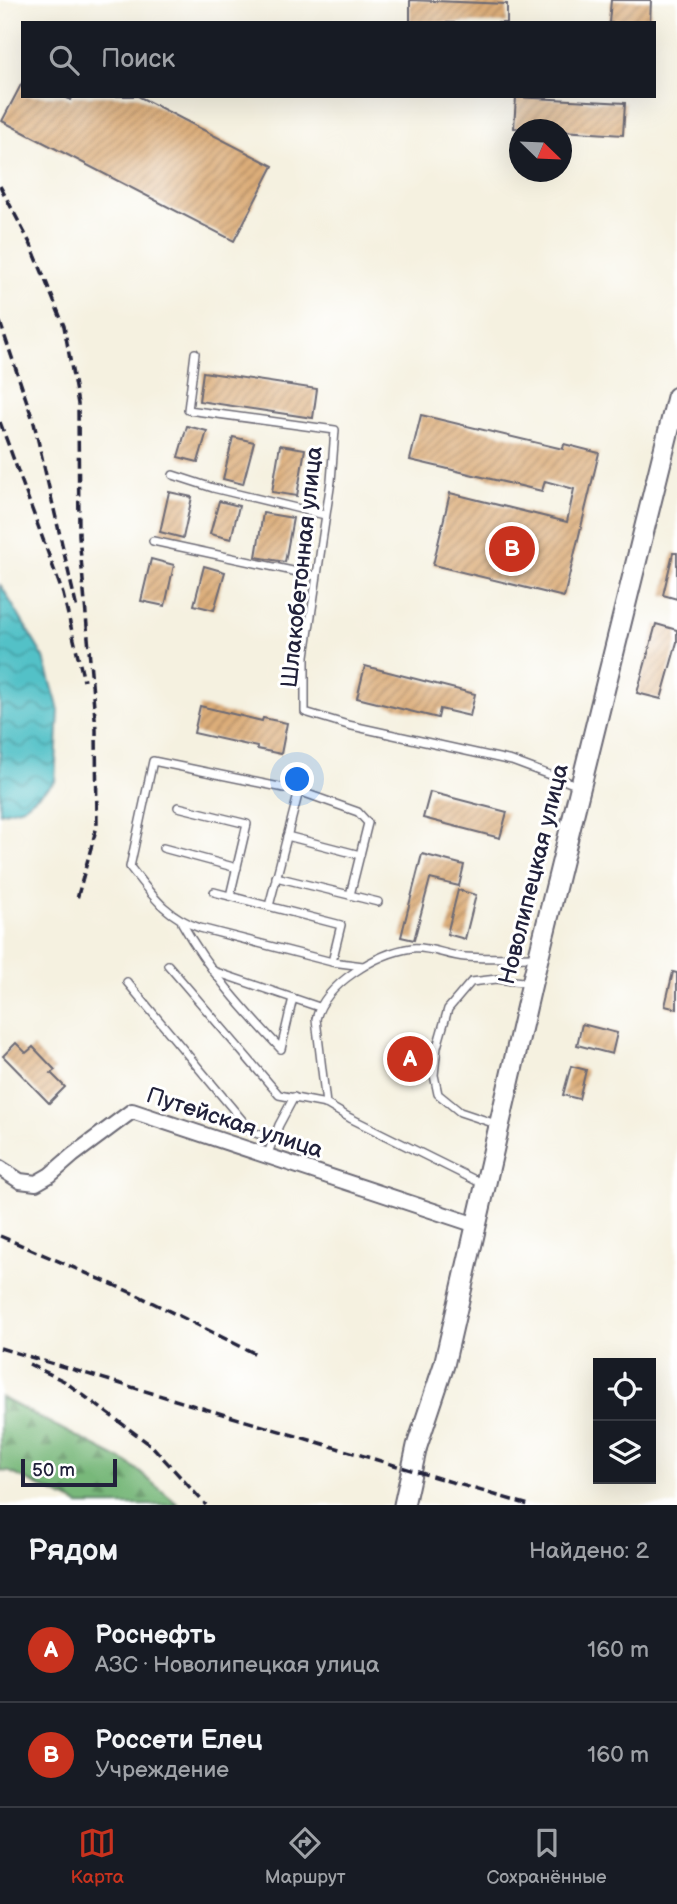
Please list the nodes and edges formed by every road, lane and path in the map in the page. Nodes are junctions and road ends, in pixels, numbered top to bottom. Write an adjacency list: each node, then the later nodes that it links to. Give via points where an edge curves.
1 (195, 353): 4 (lane, Шлакобетонная улица, via 188,411 335,430)
2 (677, 397): 7 (street, Новолипецкая улица)
3 (173, 475): 4 (lane)
4 (326, 515): 6 (lane, Шлакобетонная улица)
5 (153, 541): 6 (lane)
6 (316, 576): 7 (lane, Шлакобетонная улица, via 305,656 305,712 512,761)
7 (580, 786): 21 (street, Новолипецкая улица)
8 (299, 790): 10 (lane); 12 (lane, via 358,812 368,823); 20 (lane, via 153,761 130,867 161,905)
9 (178, 807): 13 (lane, via 247,824)
10 (287, 836): 12 (lane); 14 (lane)
11 (163, 848): 13 (lane)
12 (360, 855): 16 (lane)
13 (237, 867): 17 (lane)
14 (276, 877): 16 (lane); 19 (lane)
15 (214, 892): 17 (lane)
16 (350, 895): 18 (lane)
17 (230, 896): 19 (lane)
18 (378, 902)
19 (269, 906): 22 (lane, via 341,925)
20 (182, 922): 22 (lane); 25 (lane)
21 (538, 957): 24 (lane, via 465,957 415,948 390,953); 27 (street, Новолипецкая улица)
22 (332, 962): 24 (lane)
23 (168, 965): 30 (lane, via 279,1095)
24 (363, 967): 29 (lane)
25 (212, 971): 28 (lane); 28 (lane, via 281,1049)
26 (127, 982): 33 (lane, via 253,1132)
27 (532, 983): 32 (street, Новолипецкая улица); 32 (lane, via 471,982 448,1009 437,1047 434,1074 438,1094 460,1112)
28 (293, 998): 29 (lane)
29 (319, 1007): 31 (lane, via 316,1019)
30 (294, 1097): 31 (lane); 33 (lane)
31 (326, 1104): 36 (lane)
32 (499, 1125): 36 (street, Новолипецкая улица)
33 (274, 1139): 34 (lane)
34 (267, 1156): 35 (street, Путейская улица, via 132,1111 36,1183 20,1181); 37 (street, Путейская улица)
35 (0, 1168)
36 (486, 1185): 37 (street, Новолипецкая улица)
37 (476, 1225): 38 (street, Новолипецкая улица, via 444,1365 417,1446)
38 (404, 1505)

